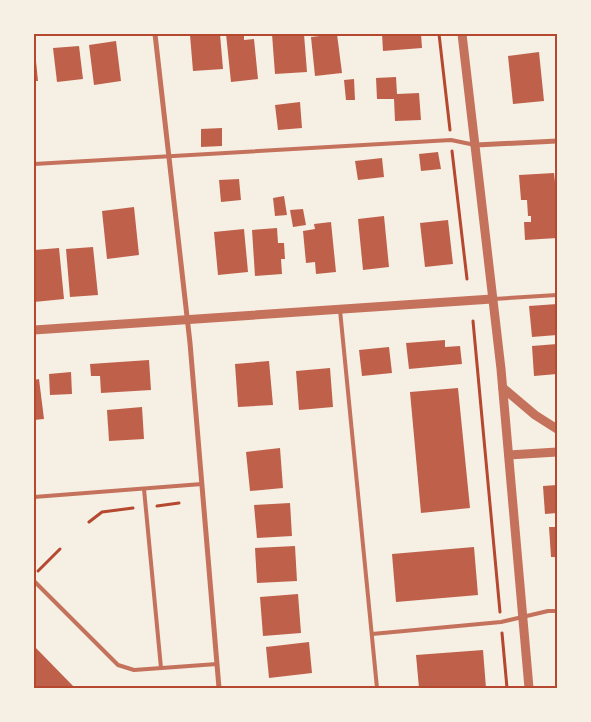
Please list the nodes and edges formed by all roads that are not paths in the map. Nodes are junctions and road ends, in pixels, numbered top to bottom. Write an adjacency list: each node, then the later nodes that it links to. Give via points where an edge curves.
1 (155, 34): 5 (street)
2 (462, 34): 4 (street)
3 (557, 141): 4 (street)
4 (476, 145): 5 (lane, via 451,140); 8 (street)
5 (169, 155): 6 (lane); 10 (street)
6 (34, 164)
7 (557, 295): 8 (lane)
8 (492, 299): 9 (street); 12 (street)
9 (340, 310): 10 (street); 22 (lane)
10 (187, 320): 11 (street); 16 (street)
11 (34, 330)
12 (503, 388): 13 (street, via 534,416); 15 (street)
13 (557, 430)
14 (557, 452): 15 (street)
15 (509, 455): 21 (street)
16 (202, 484): 17 (lane); 23 (street)
17 (144, 489): 18 (lane); 24 (lane)
18 (34, 497)
19 (34, 581): 24 (lane, via 118,665 134,670)
20 (557, 611): 21 (lane)
21 (523, 617): 22 (lane, via 501,622); 27 (street)
22 (372, 634): 26 (lane)
23 (217, 664): 24 (lane); 25 (street)
24 (161, 668)
25 (219, 688)
26 (377, 688)
27 (530, 688)

